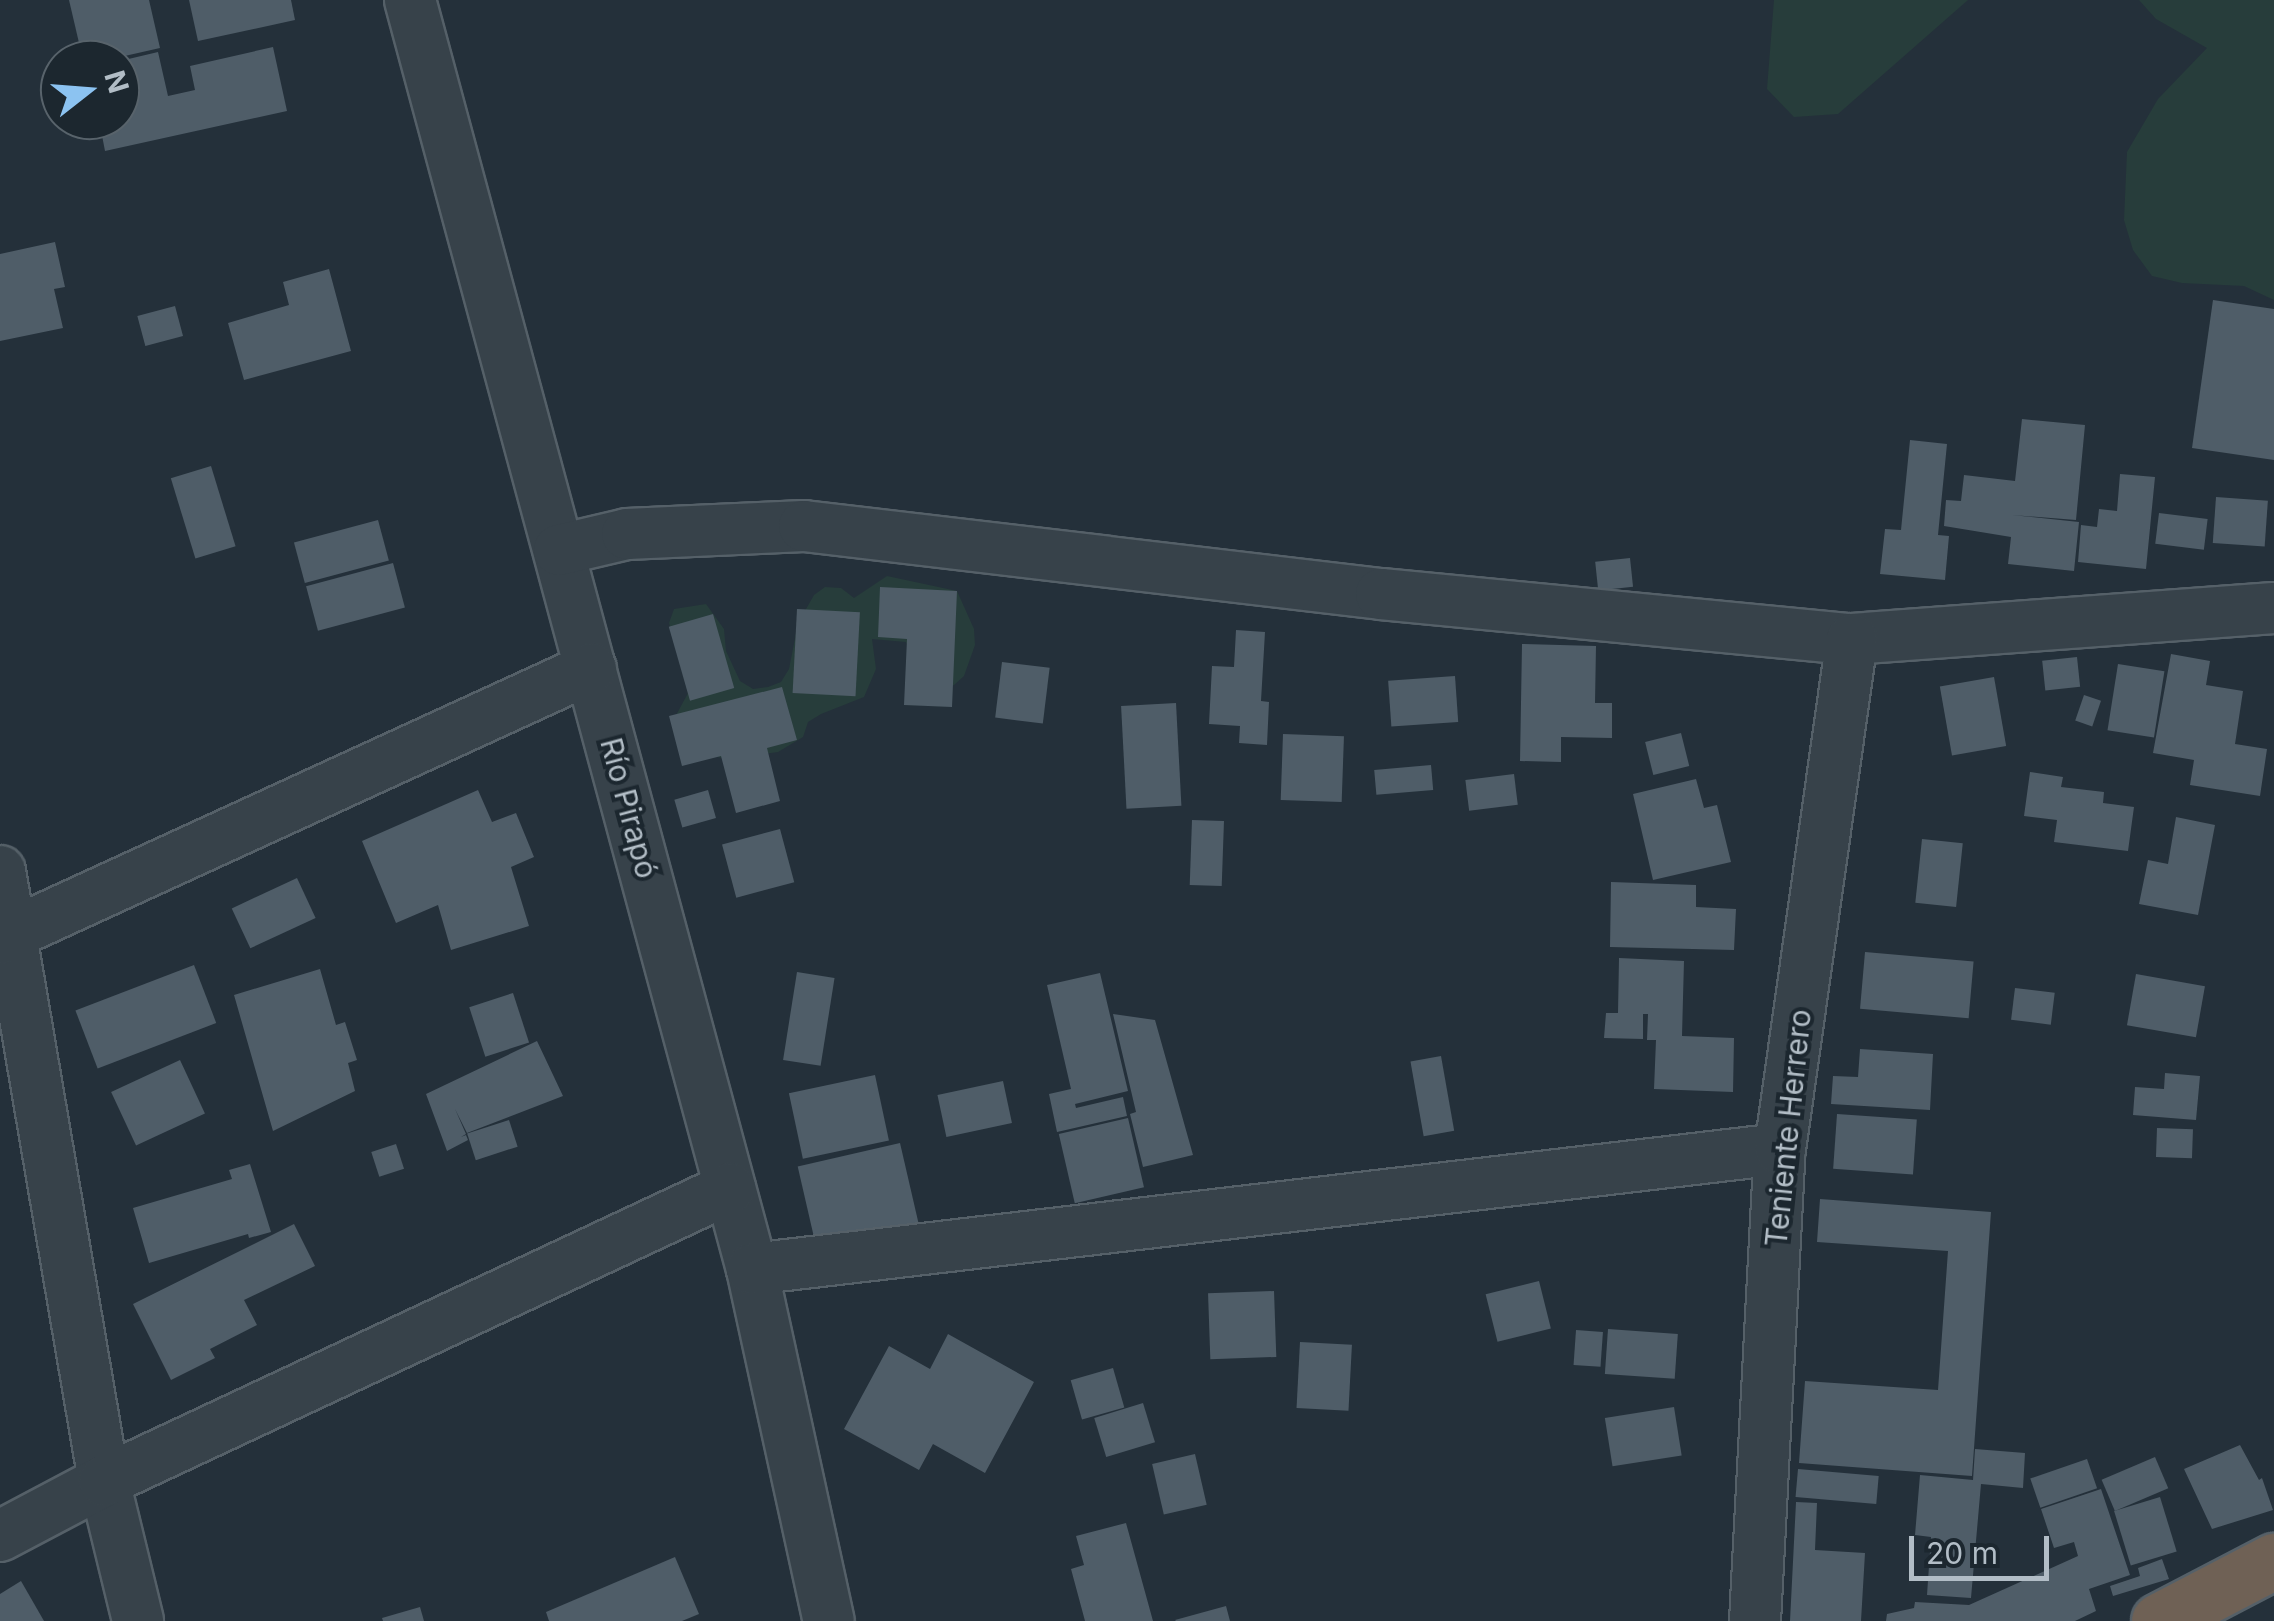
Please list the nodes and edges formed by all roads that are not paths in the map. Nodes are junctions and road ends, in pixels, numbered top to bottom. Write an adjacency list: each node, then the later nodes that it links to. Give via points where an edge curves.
1 (410, 0): 2 (street, Río Pirapó)
2 (560, 550): 4 (street, via 626,534 804,526 1381,594); 5 (street, Río Pirapó)
3 (2274, 608): 4 (street)
4 (1852, 639): 8 (street, Teniente Herrero)
5 (591, 668): 7 (street); 9 (street, Río Pirapó)
6 (0, 871): 7 (street)
7 (7, 937): 11 (street)
8 (1780, 1149): 10 (street); 16 (street, Teniente Herrero)
9 (730, 1188): 10 (street, Río Pirapó); 11 (street)
10 (752, 1269): 15 (street, Río Pirapó)
11 (104, 1481): 12 (street); 14 (street)
12 (0, 1536)
13 (2274, 1561): 17 (highway)
14 (138, 1621)
15 (829, 1621)
16 (1755, 1621)
17 (2159, 1621)

